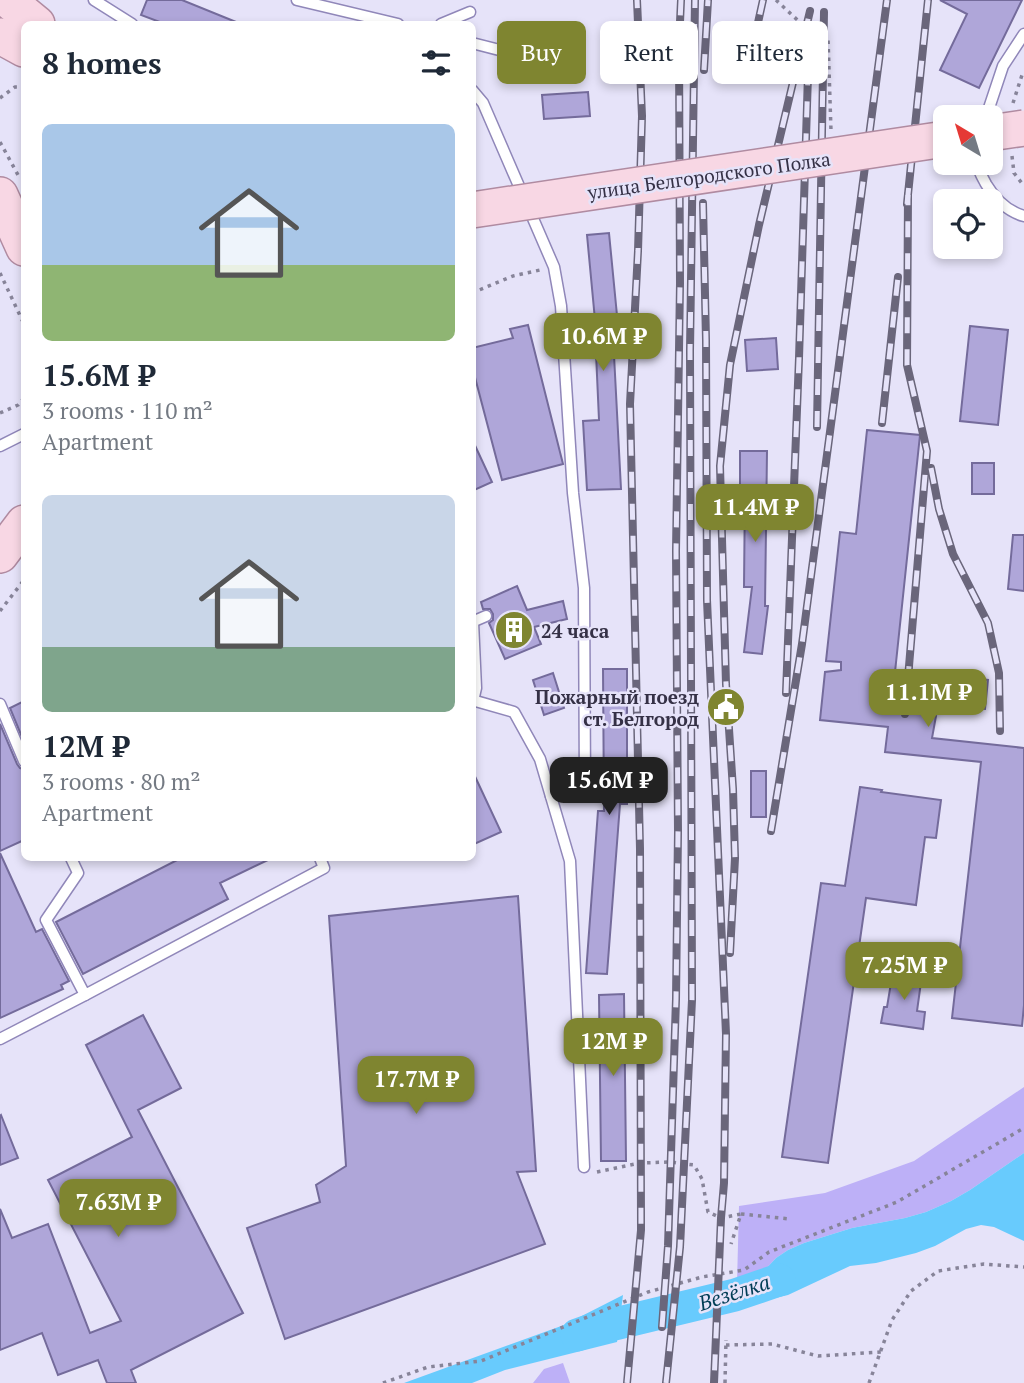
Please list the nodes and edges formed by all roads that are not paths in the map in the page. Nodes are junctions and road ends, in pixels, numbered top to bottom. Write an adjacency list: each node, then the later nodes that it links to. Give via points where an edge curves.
1 (8, 0): 9 (main road)
2 (94, 0): 5 (lane)
3 (297, 0): 6 (lane)
4 (470, 12): 7 (lane)
5 (127, 21)
6 (385, 21)
7 (448, 21)
8 (1024, 34): 13 (lane, via 1003,66)
9 (15, 41)
10 (476, 44): 11 (lane)
11 (497, 49)
12 (476, 95): 31 (lane, via 554,267 561,306 584,588 584,788)
13 (990, 105)
14 (1024, 128): 15 (main road, bridge)
15 (1003, 131)
16 (933, 141): 19 (main road, улица Белгородского Полка, bridge)
17 (981, 175): 20 (lane, via 994,197)
18 (10, 198): 21 (main road)
19 (476, 209)
20 (1024, 216)
21 (21, 237)
22 (21, 436): 23 (lane)
23 (0, 446)
24 (21, 527): 25 (main road)
25 (0, 555)
26 (486, 615): 27 (lane)
27 (476, 620)
28 (476, 701): 31 (lane, via 514,712 540,759)
29 (0, 704): 30 (lane)
30 (21, 754)
31 (551, 796): 36 (lane, via 570,861)
32 (72, 861): 34 (lane, via 78,873 46,920)
33 (321, 861): 34 (lane, via 324,867)
34 (85, 995): 35 (lane)
35 (0, 1039)
36 (584, 1167)

